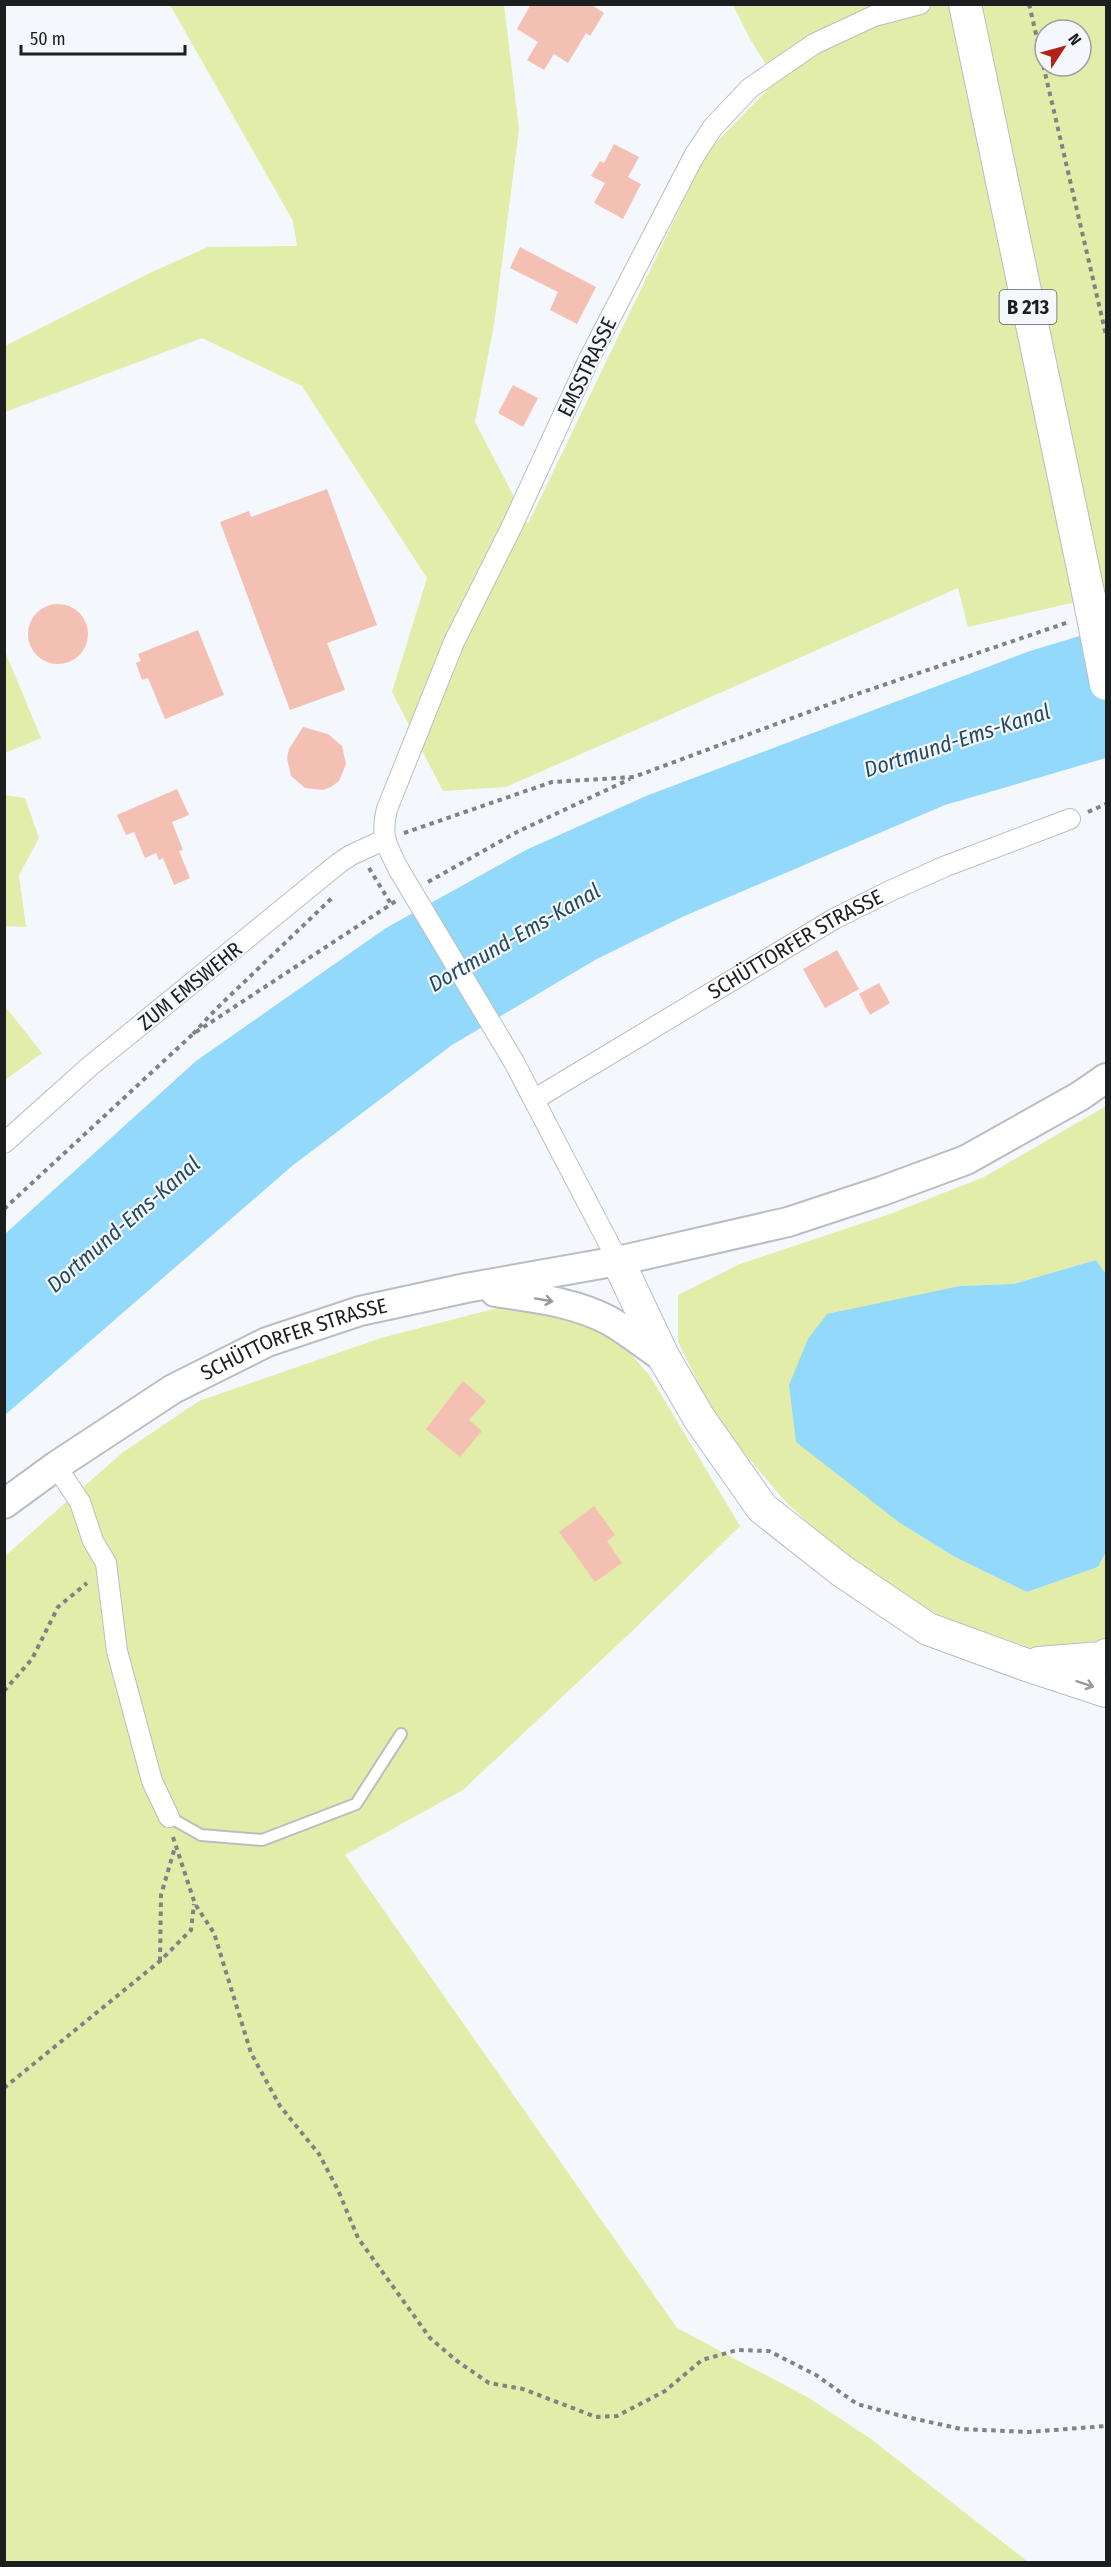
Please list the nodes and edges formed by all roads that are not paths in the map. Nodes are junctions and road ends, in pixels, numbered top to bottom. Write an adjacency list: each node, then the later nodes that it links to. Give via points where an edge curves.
1 (921, 4): 5 (street, EMSSTRASSE, via 874,16 814,44 750,88 706,136 589,359 454,642 391,795 383,825)
2 (966, 11): 3 (main road, B 213, bridge, via 1082,608)
3 (1107, 684)
4 (1070, 819): 7 (street, SCHÜTTORFER STRASSE, via 946,866 834,919)
5 (384, 840): 7 (street, bridge); 8 (street, ZUM EMSWEHR, via 339,863 89,1067)
6 (1107, 1078): 9 (main road, SCHÜTTORFER STRASSE, via 956,1164 788,1222)
7 (535, 1100): 9 (street)
8 (4, 1143)
9 (618, 1261): 10 (main road, SCHÜTTORFER STRASSE); 11 (main road)
10 (466, 1288): 11 (main road, one-way to 11, via 578,1308 612,1322); 12 (main road, SCHÜTTORFER STRASSE, via 360,1311 267,1342 173,1389)
11 (664, 1358): 15 (main road, via 699,1418 762,1508 842,1571 928,1629)
12 (56, 1466): 13 (main road, SCHÜTTORFER STRASSE); 18 (street, via 80,1502 93,1541 106,1563 117,1652 152,1780)
13 (4, 1504)
14 (1107, 1655): 15 (main road)
15 (1024, 1664): 16 (main road, one-way to 16)
16 (1107, 1691)
17 (401, 1734): 18 (lane, via 356,1804 262,1840 201,1835)
18 (169, 1817)

